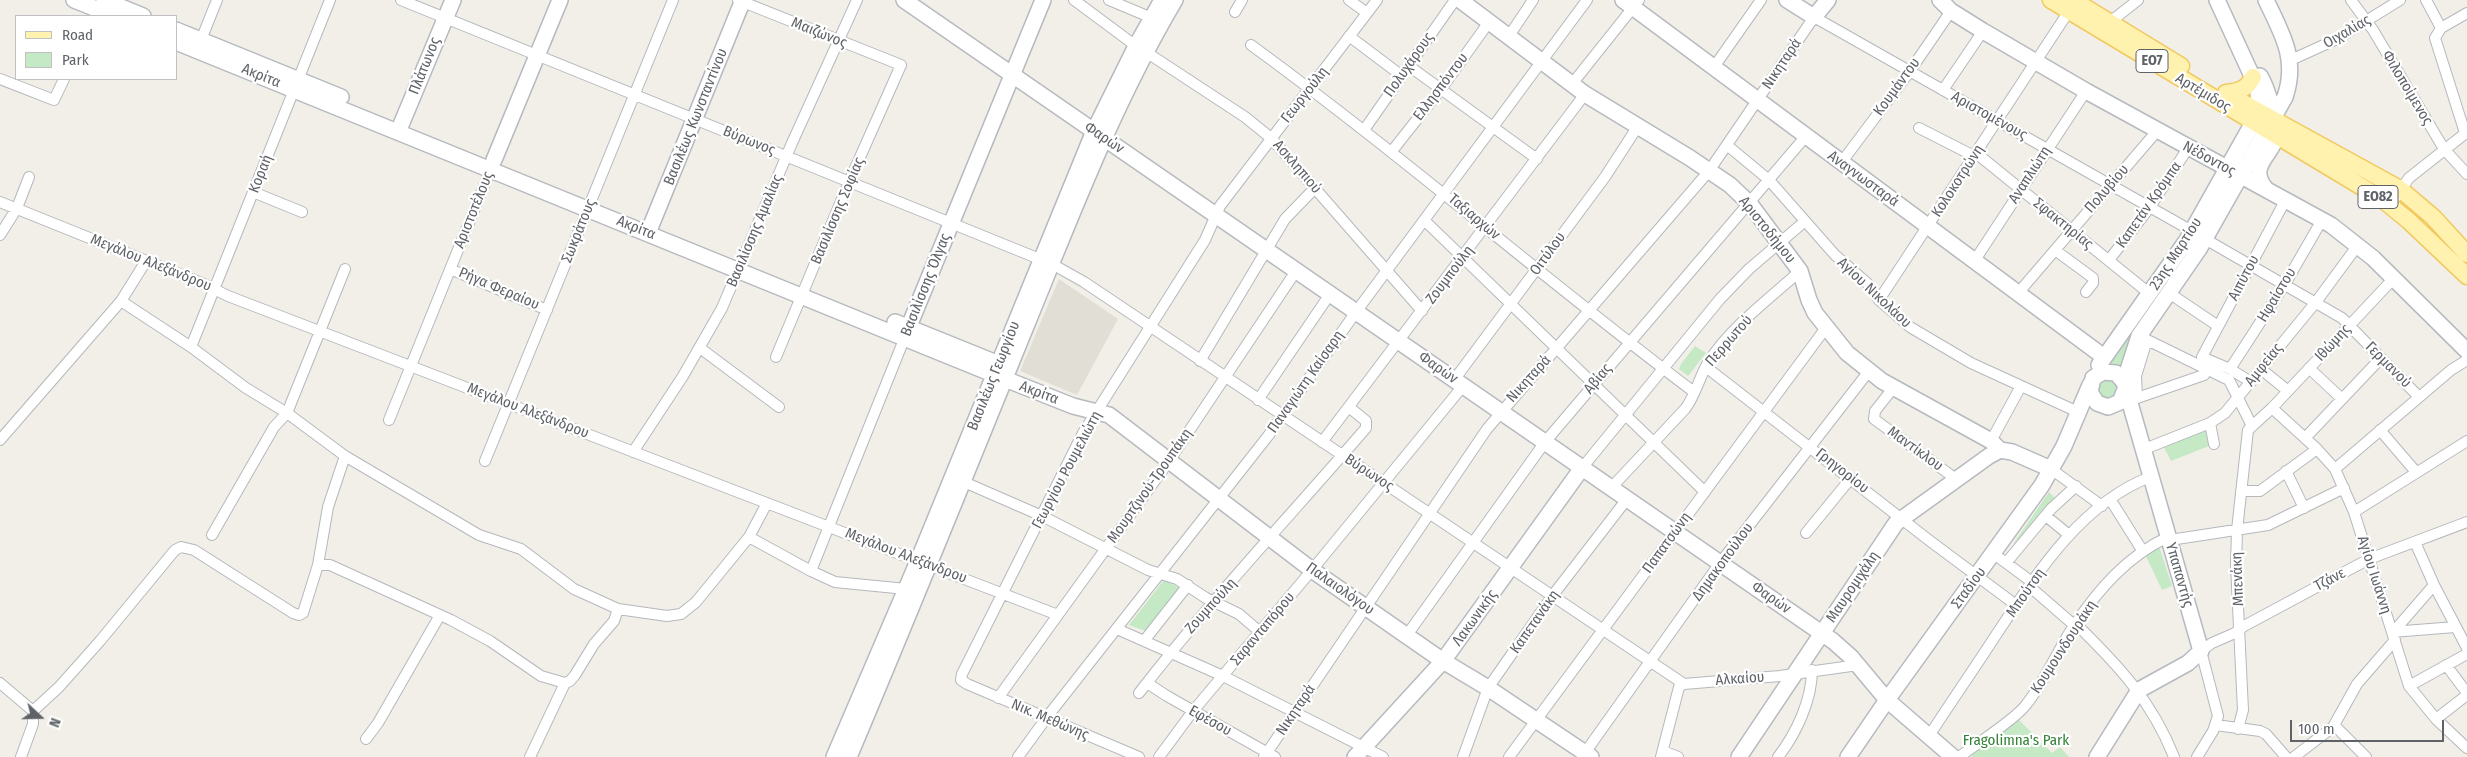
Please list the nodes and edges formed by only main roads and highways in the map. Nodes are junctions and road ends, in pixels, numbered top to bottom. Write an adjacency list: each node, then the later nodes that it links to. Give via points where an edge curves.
1 (74, 0): 18 (main road)
2 (453, 0): 30 (main road, Πλάτωνος)
3 (560, 0): 33 (main road, Αριστοτέλους)
4 (904, 0): 19 (main road, Φαρών)
5 (1044, 0): 26 (main road, Βασιλίσσης Όλγας)
6 (1162, 0): 25 (main road, Βασιλέως Γεωργίου)
7 (1175, 0): 25 (main road, Βασιλέως Γεωργίου)
8 (1460, 0): 50 (main road, Αριστοδήμου, via 1585,94 1709,170 1750,204 1800,271 1808,300 1825,328 1847,353 1894,388)
9 (1787, 0): 10 (main road, Αριστομένους, via 1814,17)
10 (1828, 0)
11 (1940, 0): 34 (main road, Νέδοντος, via 1983,31)
12 (2051, 0): 17 (main road, Αρτέμιδος / ΕΟ7)
13 (2217, 0): 27 (main road)
14 (2266, 0): 28 (main road, via 2291,60)
15 (741, 1): 36 (main road, Βασιλέως Κωνσταντίνου)
16 (1632, 2): 42 (main road, Αναγνωσταρά, via 1841,163)
17 (2073, 3): 29 (main road, Αρτέμιδος / ΕΟ7, via 2110,22); 31 (main road, Αρτέμιδος / ΕΟ7)
18 (95, 6): 20 (main road); 21 (main road)
19 (923, 6): 26 (main road, Φαρών)
20 (112, 15)
21 (139, 15)
22 (178, 31): 24 (main road, Ακρίτα)
23 (178, 42): 24 (main road, Ακρίτα)
24 (199, 45): 30 (main road, Ακρίτα)
25 (1141, 49): 32 (main road, Βασιλέως Γεωργίου)
26 (1012, 75): 32 (main road, Φαρών); 40 (main road, Βασιλίσσης Όλγας)
27 (2257, 77): 28 (main road, via 2278,85); 29 (main road, via 2240,92); 31 (main road)
28 (2290, 78): 31 (main road, via 2284,97)
29 (2226, 94): 31 (main road, Αρτέμιδος / ΕΟ7)
30 (400, 127): 33 (main road, Ακρίτα)
31 (2264, 127): 34 (main road, 23ης Μαρτίου); 34 (main road, 23ης Μαρτίου); 35 (main road, via 2259,175); 38 (main road, Αρτέμιδος / ΕΟ82, via 2400,189); 39 (main road, Αρτέμιδος / ΕΟ82, via 2390,205)
32 (1099, 134): 43 (main road, Βασιλέως Γεωργίου); 51 (main road, Φαρών)
33 (492, 165): 36 (main road, Ακρίτα)
34 (2232, 172): 35 (main road, Νέδοντος); 37 (main road, 23ης Μαρτίου)
35 (2266, 189): 41 (main road, Νέδοντος, via 2322,220 2358,245)
36 (650, 229): 40 (main road, Ακρίτα)
37 (2199, 235): 42 (main road, 23ης Μαρτίου); 45 (main road, 23ης Μαρτίου, via 2143,338)
38 (2467, 254)
39 (2467, 276)
40 (907, 332): 43 (main road, Ακρίτα)
41 (2464, 343)
42 (2104, 357): 44 (main road, 23ης Μαρτίου)
43 (1002, 372): 47 (main road, Ακρίτα, via 1074,406); 53 (main road, Βασιλέως Γεωργίου); 53 (main road, Βασιλέως Γεωργίου, via 964,482)
44 (2091, 382): 45 (main road, via 2100,373 2108,371 2116,373); 46 (main road, via 2093,399); 48 (main road, 23ης Μαρτίου)
45 (2125, 384): 46 (main road, via 2125,395 2120,402); 49 (main road, Υπαπαντής)
46 (2106, 407): 48 (main road, via 2087,407); 49 (main road)
47 (1098, 411): 55 (main road, Παλαιολόγου, via 1115,419 1312,570)
48 (2078, 412): 52 (main road, Σταδίου)
49 (2136, 425): 65 (main road, Υπαπαντής, via 2201,651 2188,663 2139,690)
50 (1996, 445): 52 (main road, Αριστοδήμου); 54 (main road, Μαυρομιχάλη, via 1991,454 1900,518)
51 (1582, 468): 54 (main road, Φαρών); 55 (main road, Λακωνικής)
52 (2051, 469): 56 (main road, Σταδίου, via 2000,558 1976,577)
53 (924, 564): 60 (main road, Βασιλέως Γεωργίου, via 906,589); 61 (main road, Βασιλέως Γεωργίου)
54 (1822, 634): 56 (main road, Φαρών, via 1847,653); 62 (main road, Μαυρομιχάλη)
55 (1443, 661): 58 (main road, Λακωνικής); 59 (main road, Παλαιολόγου)
56 (1887, 700): 57 (main road, Φαρών); 63 (main road, Σταδίου)
57 (1935, 746): 64 (main road, Φαρών)
58 (1360, 752)
59 (1586, 756)
60 (834, 757)
61 (849, 757)
62 (1738, 757)
63 (1848, 757)
64 (1953, 757)
65 (2097, 757)

